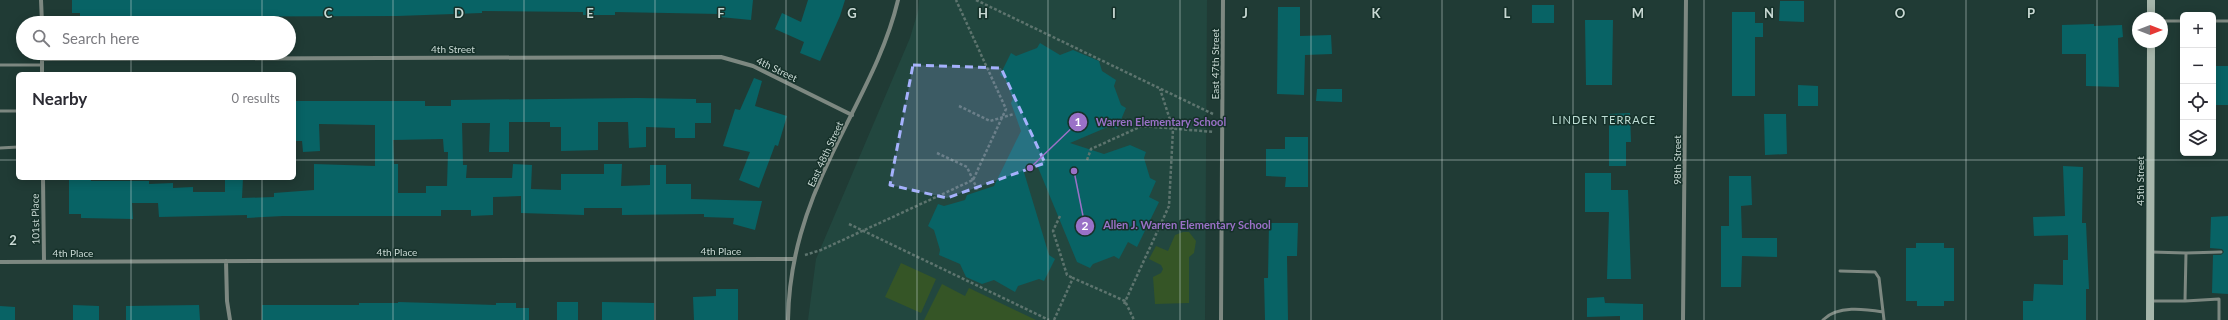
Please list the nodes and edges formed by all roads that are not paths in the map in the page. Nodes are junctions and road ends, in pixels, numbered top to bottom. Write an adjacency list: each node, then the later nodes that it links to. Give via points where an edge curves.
1 (42, 0): 7 (street)
2 (898, 0): 20 (street, East 48th Street, via 883,49)
3 (1223, 0): 37 (street, East 47th Street)
4 (1686, 0): 38 (street, 98th Street)
5 (2151, 0): 6 (main road)
6 (2151, 12)
7 (42, 16)
8 (2168, 21): 9 (lane)
9 (2180, 21)
10 (2216, 21): 11 (lane)
11 (2228, 21)
12 (2150, 48): 24 (main road, 45th Street)
13 (296, 58): 20 (street, 4th Street, via 721,57 753,66)
14 (42, 60): 16 (street)
15 (0, 65): 16 (lane)
16 (42, 65): 17 (street)
17 (42, 72)
18 (0, 111): 19 (lane)
19 (16, 111)
20 (852, 115): 27 (street, East 48th Street, via 813,198)
21 (16, 147): 22 (lane)
22 (0, 148)
23 (43, 180): 28 (street, 101st Place)
24 (2150, 252): 26 (lane); 33 (main road, 45th Street)
25 (2221, 252): 26 (lane)
26 (2186, 253): 32 (lane)
27 (793, 258): 29 (street, 4th Place); 36 (street, East 48th Street)
28 (44, 261): 29 (street, 4th Place); 30 (street, 4th Place)
29 (226, 261): 35 (street)
30 (0, 262)
31 (1840, 271): 34 (lane, via 1875,272 1880,278)
32 (2185, 300): 33 (lane); 42 (lane, via 2219,299)
33 (2150, 302): 41 (main road, 45th Street)
34 (1883, 312): 39 (lane, via 1846,310 1835,312); 40 (lane)
35 (230, 320)
36 (788, 320)
37 (1221, 320)
38 (1683, 320)
39 (1823, 320)
40 (1884, 320)
41 (2150, 320)
42 (2220, 320)

